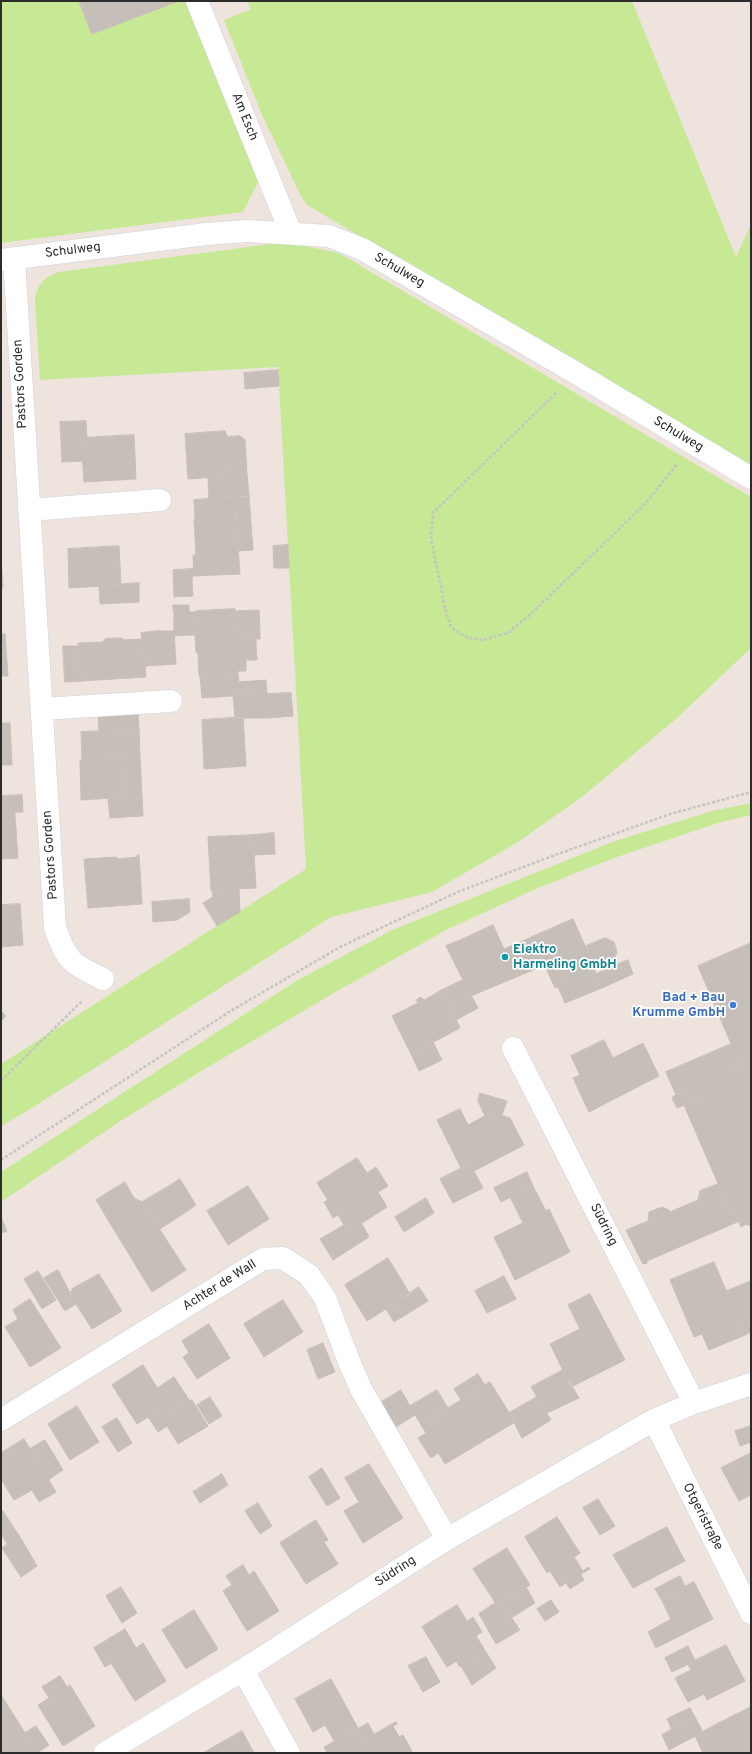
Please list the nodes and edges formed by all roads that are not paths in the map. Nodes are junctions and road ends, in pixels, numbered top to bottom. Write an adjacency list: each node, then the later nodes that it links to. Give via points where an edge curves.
1 (197, 1): 2 (street, Am Esch)
2 (291, 233): 3 (street, Schulweg, via 247,231 206,234); 4 (street, Schulweg, via 330,236 362,249)
3 (7, 260): 6 (street, Pastors Gorden)
4 (751, 478)
5 (160, 500): 6 (street)
6 (29, 510): 8 (street, Pastors Gorden)
7 (170, 701): 8 (street)
8 (42, 709): 9 (street, Pastors Gorden, via 55,927 62,947 71,960)
9 (103, 979)
10 (513, 1048): 12 (street, Südring)
11 (751, 1384): 12 (street, Südring)
12 (694, 1403): 14 (street, Südring)
13 (1, 1420): 15 (street, Achter de Wall, via 263,1259 283,1258 309,1276 325,1298 361,1389)
14 (654, 1420): 15 (street, Südring); 16 (street, Otgeristraße)
15 (447, 1539): 17 (street, Südring)
16 (751, 1613)
17 (243, 1670): 18 (street, Südring); 19 (street)
18 (105, 1753)
19 (289, 1753)

